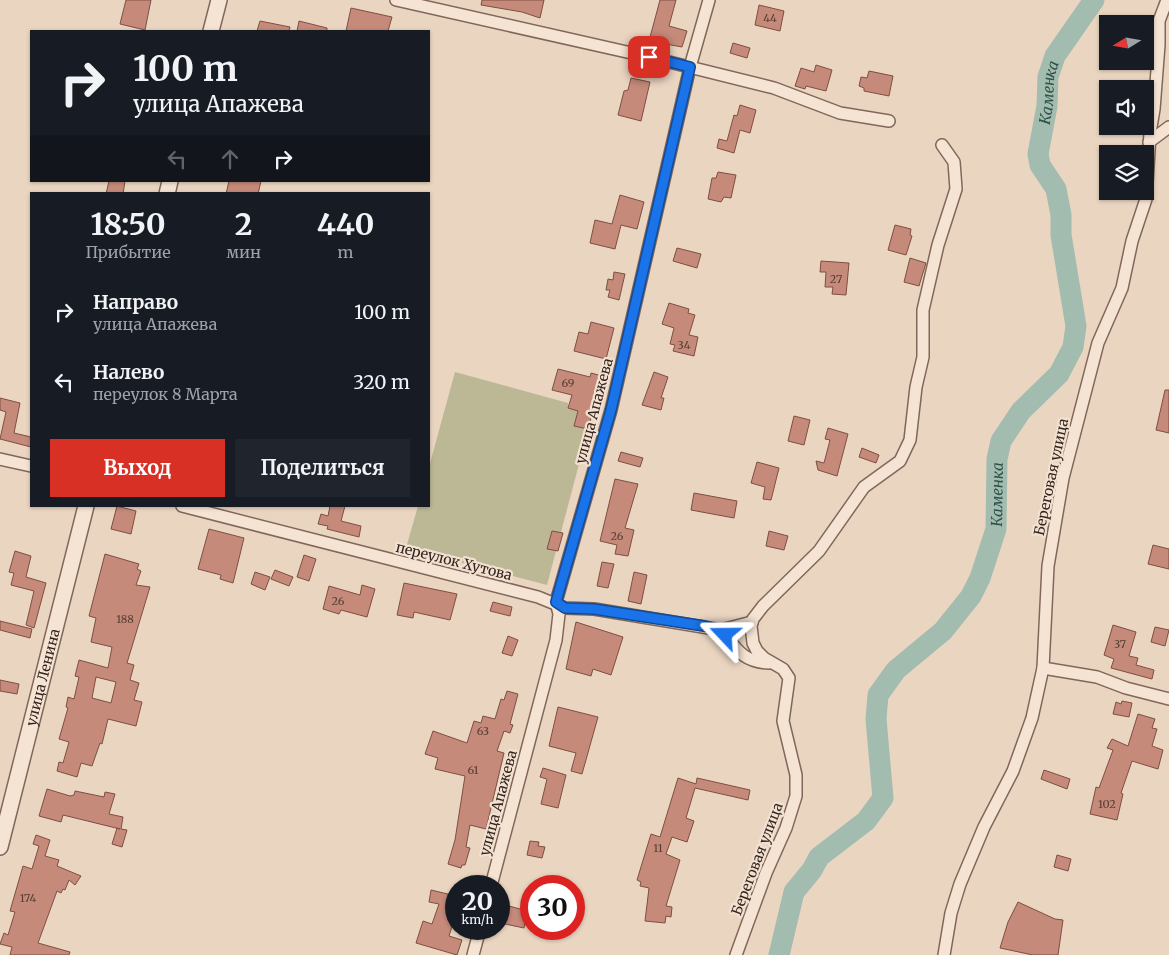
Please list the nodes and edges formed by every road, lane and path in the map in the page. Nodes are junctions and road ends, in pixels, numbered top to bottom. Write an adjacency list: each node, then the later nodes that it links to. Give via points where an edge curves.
1 (219, 0): 5 (street)
2 (396, 0): 6 (street)
3 (709, 0): 6 (street, улица Апажева)
4 (1167, 0): 7 (street, Береговая улица, via 1159,21)
5 (211, 30)
6 (690, 67): 8 (street, via 774,88 840,113); 17 (street, улица Апажева, via 611,410)
7 (1154, 109): 9 (street)
8 (889, 121)
9 (1169, 125): 11 (street)
10 (1151, 135): 11 (street, Береговая улица)
11 (1150, 142): 21 (street, Береговая улица, via 1146,199 1132,241 1122,288 1098,343 1061,485 1048,566)
12 (942, 145): 18 (street, via 954,162 956,189 938,245 923,310 923,357 910,440 900,461 864,487 819,552 763,606)
13 (0, 459): 14 (street)
14 (30, 466)
15 (86, 507): 23 (street, улица Ленина)
16 (186, 507): 17 (street, переулок Хутова)
17 (556, 602): 19 (street, переулок Хутова, via 565,608 594,609); 24 (street, улица Апажева, via 559,614 556,640)
18 (752, 622): 19 (street); 20 (street, Береговая улица, via 750,635 753,644)
19 (721, 630): 20 (street, via 743,656)
20 (770, 663): 27 (street, Береговая улица, via 783,669 789,678 782,721 796,775 796,796)
21 (1043, 668): 22 (street, via 1097,677); 28 (street, Береговая улица, via 1026,739 960,884)
22 (1169, 699)
23 (0, 847)
24 (494, 875)
25 (477, 940): 26 (street)
26 (474, 955)
27 (736, 955)
28 (944, 955)

